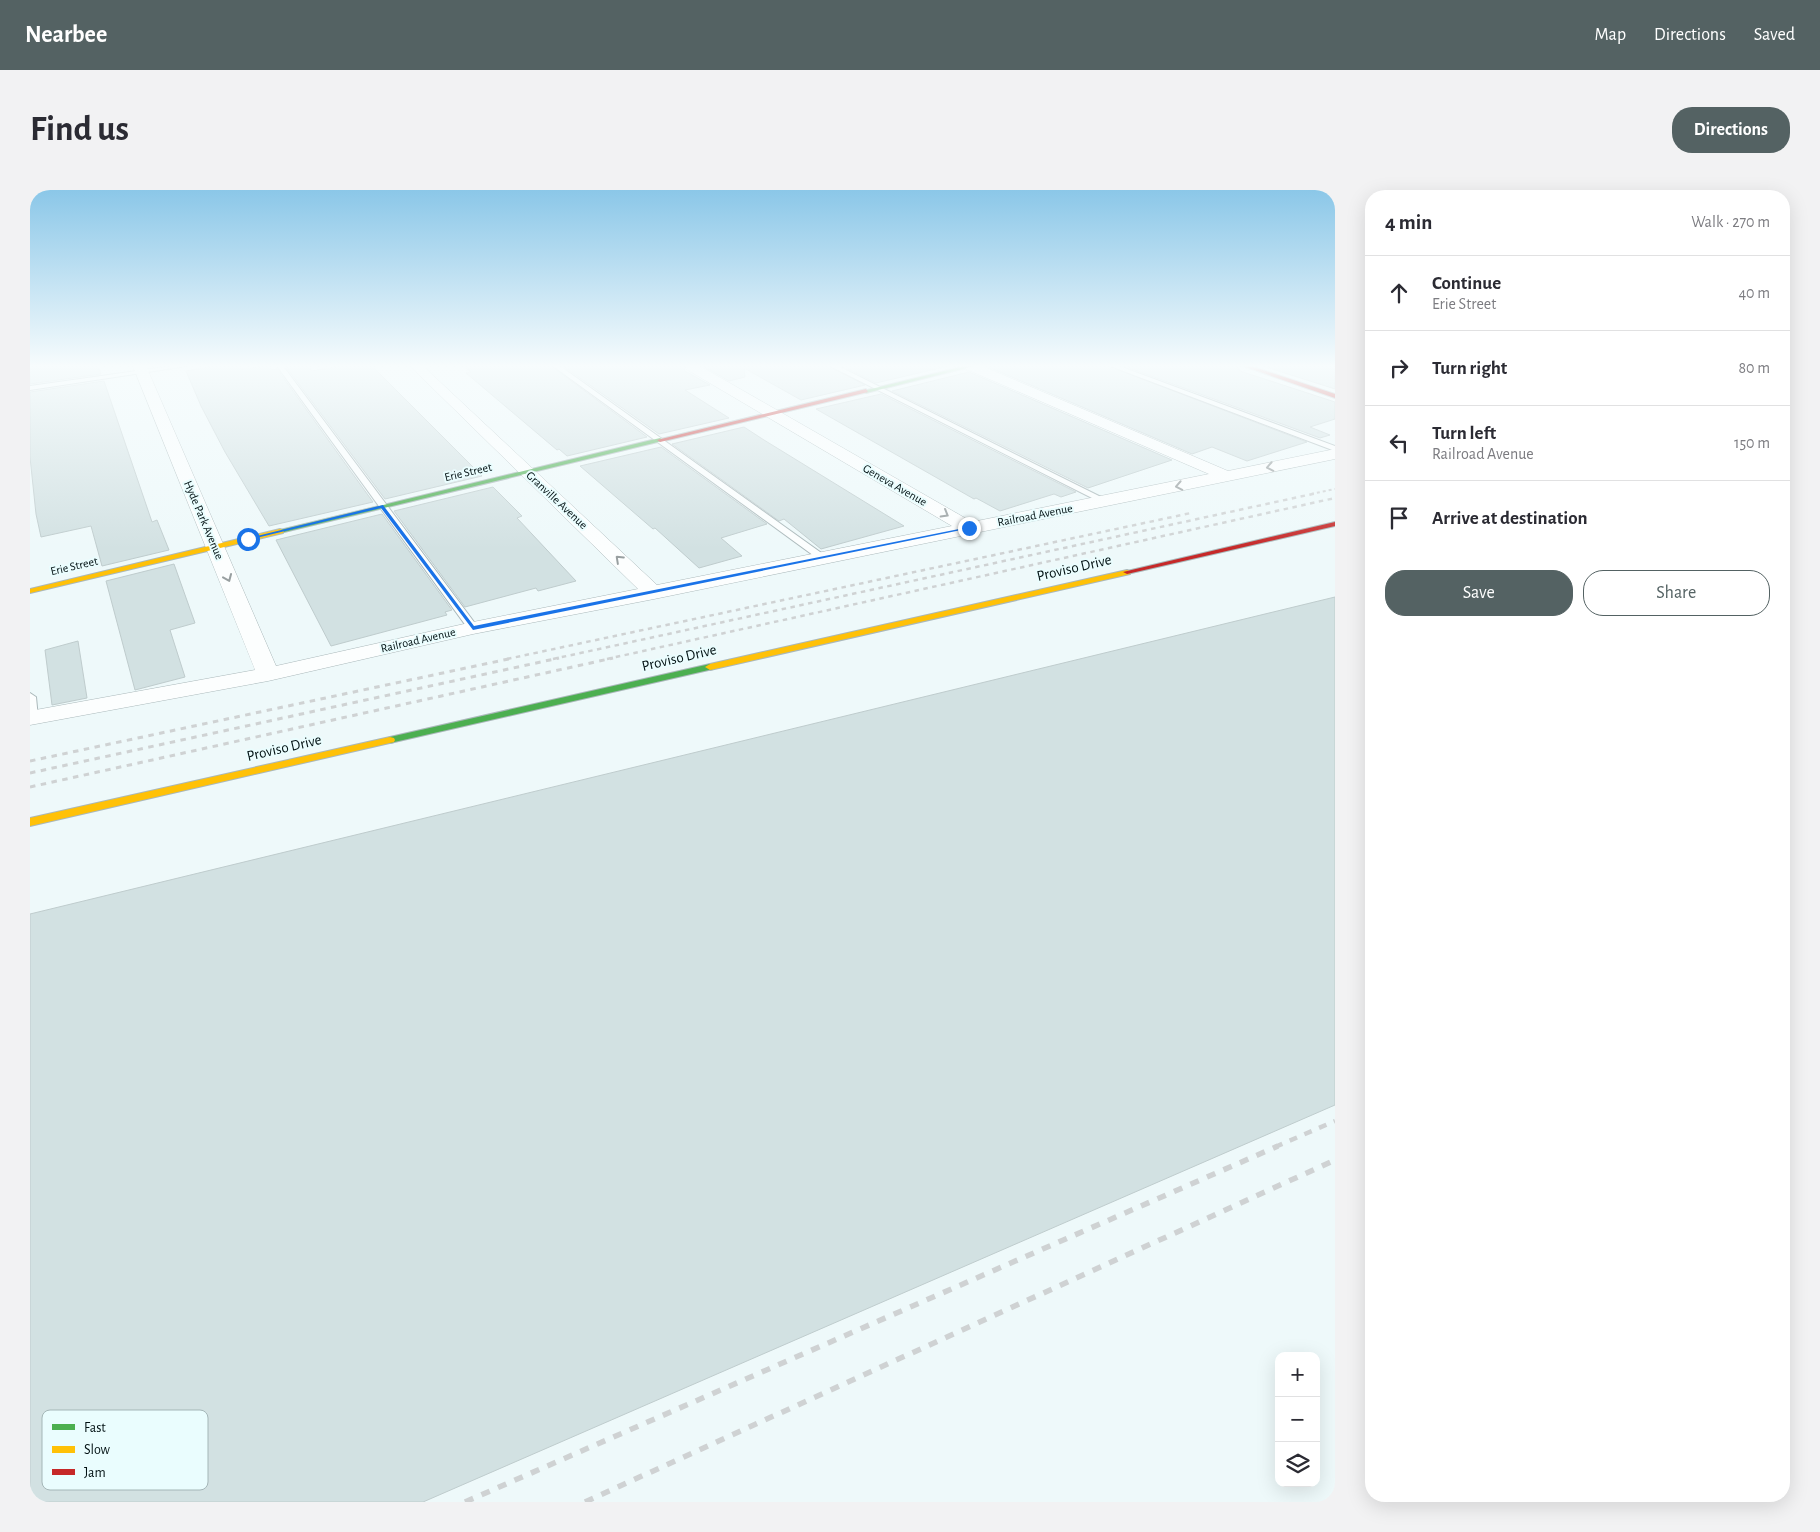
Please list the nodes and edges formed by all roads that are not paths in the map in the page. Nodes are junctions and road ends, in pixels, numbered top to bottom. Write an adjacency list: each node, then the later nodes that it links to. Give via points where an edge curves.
1 (165, 427): 19 (street, Hyde Park Avenue)
2 (325, 427): 16 (lane)
3 (480, 427): 13 (street, Granville Avenue)
4 (639, 427): 10 (lane)
5 (716, 427): 10 (street, Erie Street)
6 (795, 427): 18 (street, Geneva Avenue, one-way to 18)
7 (957, 427): 15 (lane)
8 (1113, 427): 14 (street)
9 (1275, 427): 11 (lane)
10 (658, 441): 13 (street, Erie Street); 20 (lane)
11 (1335, 450)
12 (1335, 454): 14 (street, Railroad Avenue, one-way to 14)
13 (527, 472): 16 (street, Erie Street); 22 (street, Granville Avenue, one-way to 13)
14 (1227, 476): 15 (street, Railroad Avenue, one-way to 15)
15 (1105, 501): 18 (street, Railroad Avenue)
16 (383, 506): 19 (street, Erie Street); 23 (lane)
17 (1333, 526): 26 (street, Proviso Drive)
18 (969, 528): 20 (street, Railroad Avenue)
19 (215, 547): 21 (street, Erie Street); 24 (street, Hyde Park Avenue, one-way to 24)
20 (824, 559): 22 (street, Railroad Avenue)
21 (30, 591)
22 (654, 593): 23 (street, Railroad Avenue)
23 (473, 628): 24 (street, Railroad Avenue)
24 (268, 674): 25 (street, Railroad Avenue)
25 (31, 711)
26 (30, 822)

